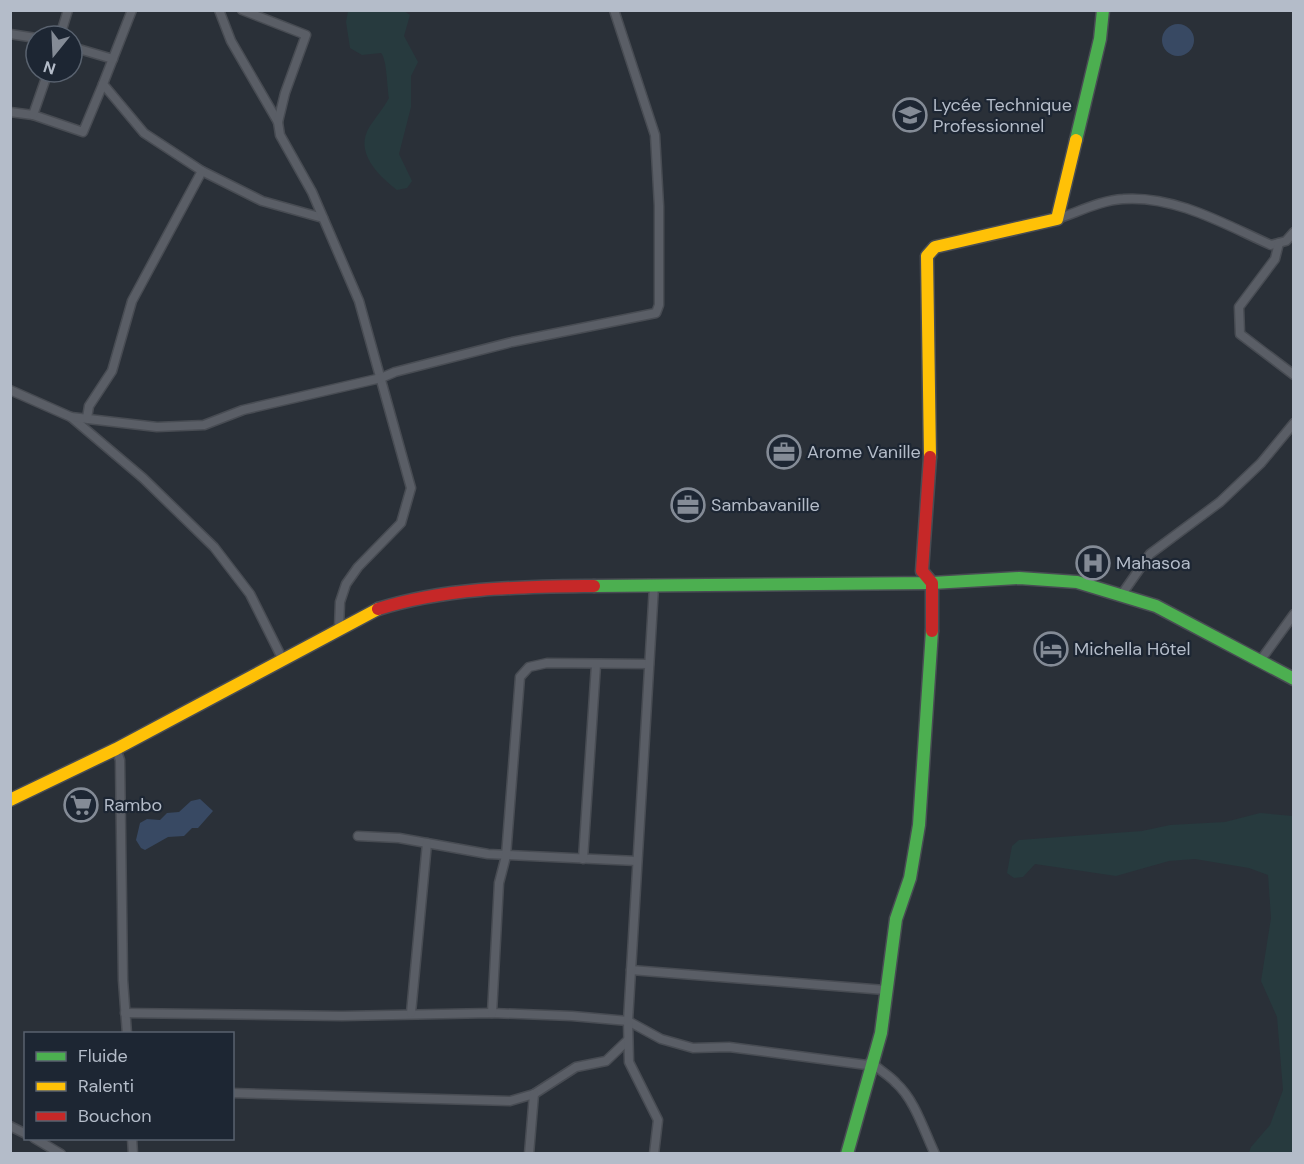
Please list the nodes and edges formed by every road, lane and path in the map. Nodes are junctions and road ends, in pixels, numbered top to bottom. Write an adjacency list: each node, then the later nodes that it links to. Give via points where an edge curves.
1 (132, 10): 7 (street)
2 (219, 10): 12 (street, via 231,41)
3 (242, 10): 12 (street, via 306,35)
4 (614, 10): 19 (street, via 655,135 659,206 656,313 512,342)
5 (1103, 10): 15 (main road, via 1100,39)
6 (84, 51): 7 (street)
7 (113, 59): 9 (street)
8 (44, 84): 11 (street)
9 (103, 84): 11 (street, via 83,132); 13 (street, via 144,133)
10 (10, 112): 11 (street)
11 (33, 115)
12 (278, 122): 14 (street, via 280,135)
13 (202, 171): 14 (street, via 262,201); 22 (street, via 132,301 112,370 89,406)
14 (323, 218): 19 (street, via 359,302)
15 (1057, 219): 17 (street, via 1121,199 1143,199 1173,204 1271,245); 24 (main road, via 935,247 927,256 931,442 922,571)
16 (1293, 232): 17 (street)
17 (1279, 243): 18 (street, via 1275,259 1239,307 1240,334)
18 (1293, 375)
19 (381, 378): 22 (street, via 243,410 204,425 156,427); 28 (street, via 411,488 401,522 346,584 340,602)
20 (10, 390): 21 (street)
21 (71, 417): 22 (street); 29 (street, via 143,478 214,547 250,594)
22 (87, 418)
23 (1293, 423): 26 (street, via 1261,463 1220,502 1150,554)
24 (932, 583): 25 (main road); 26 (main road, via 1052,579); 42 (main road, via 919,825 910,878 896,919)
25 (654, 586): 28 (main road, via 452,590 412,597); 31 (street)
26 (1122, 594): 30 (main road, via 1156,606)
27 (1293, 614): 30 (street)
28 (339, 628): 29 (main road)
29 (282, 658): 34 (main road)
30 (1260, 661): 33 (main road)
31 (649, 664): 32 (street); 40 (street)
32 (596, 665): 38 (street, via 547,663 529,668 520,677); 39 (street)
33 (1293, 679)
34 (116, 749): 35 (main road); 43 (street, via 120,760)
35 (10, 800)
36 (358, 836): 37 (street)
37 (427, 843): 38 (street); 44 (street)
38 (506, 856): 39 (street); 45 (street, via 499,883)
39 (583, 859): 40 (street)
40 (638, 861): 41 (street)
41 (631, 970): 42 (street); 46 (street)
42 (885, 990): 49 (main road, via 881,1033)
43 (125, 1012): 44 (street, via 342,1016); 47 (street)
44 (411, 1012): 45 (street)
45 (492, 1013): 46 (street)
46 (628, 1021): 48 (street); 49 (street, via 661,1040 693,1048 729,1047 867,1065)
47 (127, 1032)
48 (628, 1040): 51 (street, via 606,1062 576,1067); 57 (street, via 629,1062 658,1120)
49 (871, 1061): 58 (main road); 59 (street, via 908,1098)
50 (234, 1093): 51 (street, via 499,1101)
51 (534, 1094): 56 (street)
52 (10, 1126): 53 (street)
53 (24, 1133)
54 (37, 1140): 55 (street)
55 (61, 1154)
56 (529, 1154)
57 (654, 1154)
58 (848, 1154)
59 (936, 1154)

